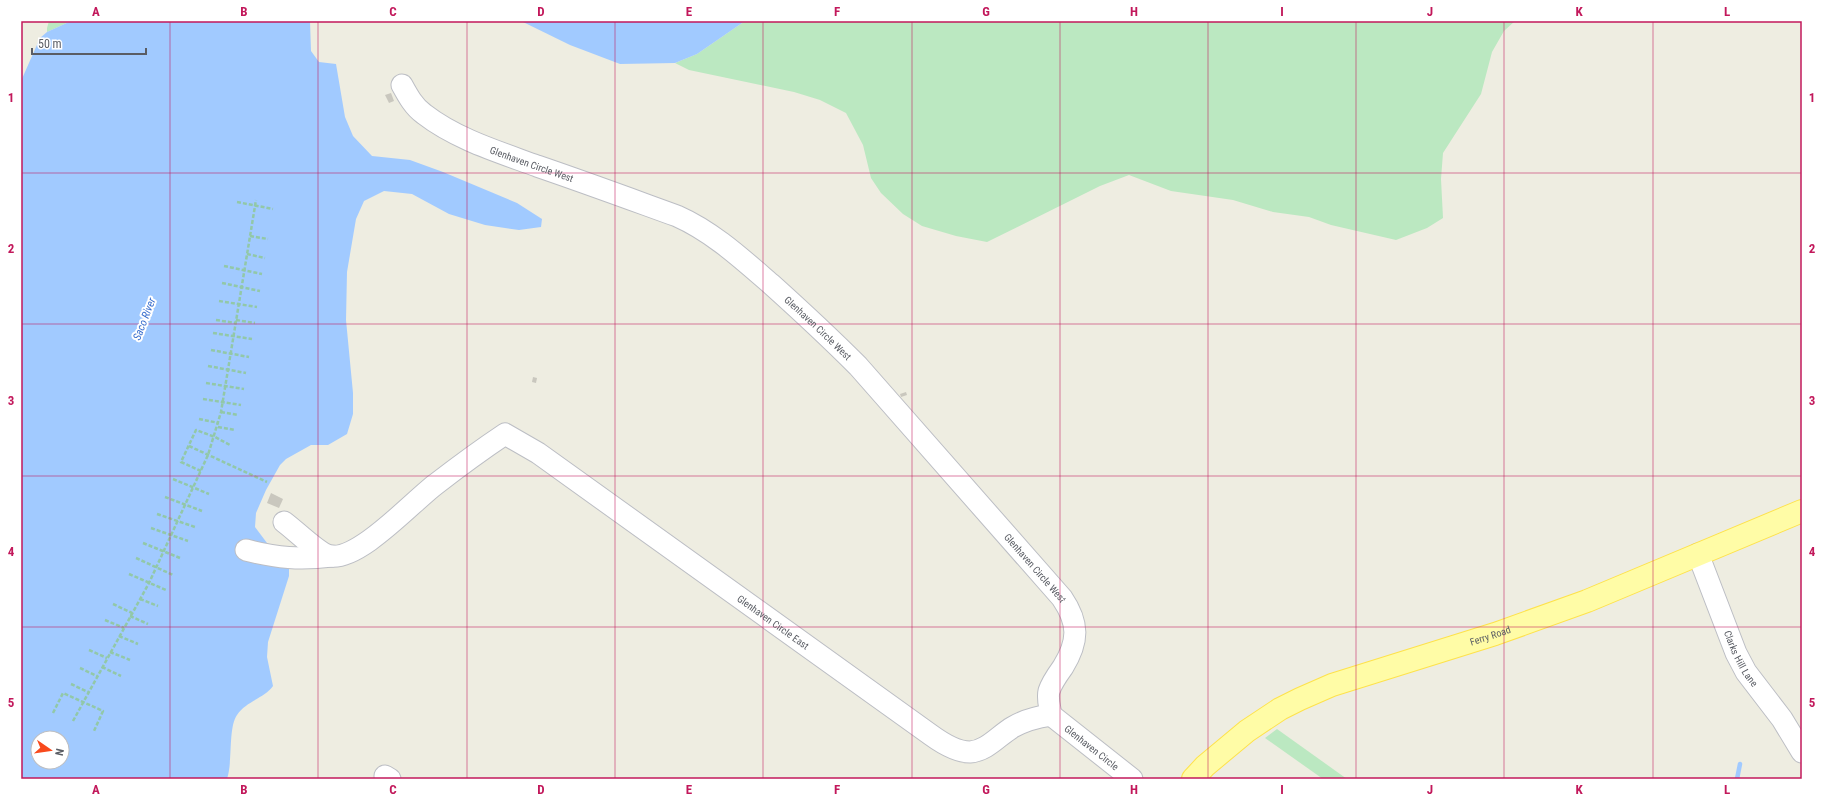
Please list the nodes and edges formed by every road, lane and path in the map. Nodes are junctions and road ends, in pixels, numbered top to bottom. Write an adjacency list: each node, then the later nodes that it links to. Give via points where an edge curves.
1 (402, 86): 96 (street, Glenhaven Circle West, via 423,114 468,138 520,160 696,225 723,243 836,343 1069,608 1075,635 1070,656 1049,692)
2 (256, 200): 4 (path)
3 (237, 202): 4 (path)
4 (255, 205): 5 (path); 6 (path)
5 (273, 209)
6 (250, 236): 7 (path); 8 (path)
7 (268, 239)
8 (247, 254): 9 (path); 11 (path)
9 (265, 258)
10 (224, 266): 11 (path)
11 (244, 270): 12 (path); 14 (path)
12 (262, 274)
13 (222, 283): 14 (path)
14 (242, 287): 15 (path); 17 (path)
15 (260, 291)
16 (219, 301): 17 (path)
17 (239, 304): 18 (path); 20 (path)
18 (257, 307)
19 (216, 320): 20 (path)
20 (236, 321): 21 (path); 23 (path)
21 (254, 323)
22 (214, 333): 23 (path)
23 (234, 336): 24 (path); 26 (path)
24 (252, 339)
25 (211, 350): 26 (path)
26 (231, 354): 27 (path); 29 (path)
27 (249, 357)
28 (208, 366): 29 (path)
29 (228, 370): 30 (path); 32 (path)
30 (246, 373)
31 (206, 383): 32 (path)
32 (226, 386): 33 (path); 35 (path)
33 (244, 389)
34 (203, 399): 35 (path)
35 (223, 402): 36 (path); 37 (path)
36 (241, 405)
37 (221, 412): 38 (path); 40 (path)
38 (238, 415)
39 (199, 419): 40 (path)
40 (219, 423): 41 (path)
41 (218, 426): 42 (path); 43 (path)
42 (235, 430)
43 (215, 437): 44 (path); 45 (path, via 196,430); 46 (path)
44 (230, 445)
45 (189, 446): 46 (path); 47 (path, via 181,462)
46 (208, 456): 47 (path); 49 (path)
47 (201, 471): 50 (path)
48 (173, 480): 50 (path)
49 (267, 482)
50 (193, 487): 51 (path); 53 (path)
51 (209, 494)
52 (165, 497): 53 (path)
53 (185, 505): 55 (path); 57 (path)
54 (1802, 511): 66 (main road, Ferry Road)
55 (202, 512)
56 (157, 514): 57 (path)
57 (178, 521): 59 (path); 61 (path)
58 (284, 522): 67 (street, via 319,552)
59 (194, 527)
60 (151, 528): 61 (path)
61 (171, 535): 62 (path); 65 (path)
62 (188, 541)
63 (143, 543): 65 (path)
64 (246, 550): 67 (street, via 297,559)
65 (164, 551): 69 (path); 70 (path)
66 (1698, 554): 99 (street, Clarks Hill Lane, via 1736,653 1746,672 1782,719); 101 (main road, Ferry Road, via 1587,601 1495,634 1332,685 1300,699 1247,731)
67 (332, 556): 96 (street, Glenhaven Circle East, via 352,551 368,542 434,484 505,434 538,453 949,747 962,751 978,750 1026,720)
68 (136, 558): 70 (path)
69 (180, 558)
70 (156, 567): 72 (path); 73 (path)
71 (129, 574): 73 (path)
72 (173, 575)
73 (149, 583): 74 (path); 75 (path)
74 (166, 590)
75 (140, 599): 77 (path); 78 (path)
76 (113, 604): 78 (path)
77 (158, 606)
78 (131, 614): 80 (path); 81 (path)
79 (105, 620): 81 (path)
80 (148, 624)
81 (124, 628): 82 (path)
82 (119, 636): 83 (path); 85 (path)
83 (138, 644)
84 (89, 650): 86 (path)
85 (110, 652): 86 (path); 87 (path)
86 (107, 658): 88 (path)
87 (130, 660)
88 (102, 667): 90 (path); 91 (path)
89 (80, 668): 90 (path)
90 (97, 676): 93 (path)
91 (121, 676)
92 (71, 684): 93 (path)
93 (88, 692): 94 (path)
94 (82, 701): 95 (path, via 63,693); 97 (path); 98 (path, via 103,711)
95 (53, 713)
96 (1051, 715): 100 (street, Glenhaven Circle)
97 (72, 721)
98 (94, 731)
99 (1802, 752)
100 (1132, 779)
101 (1193, 779)

